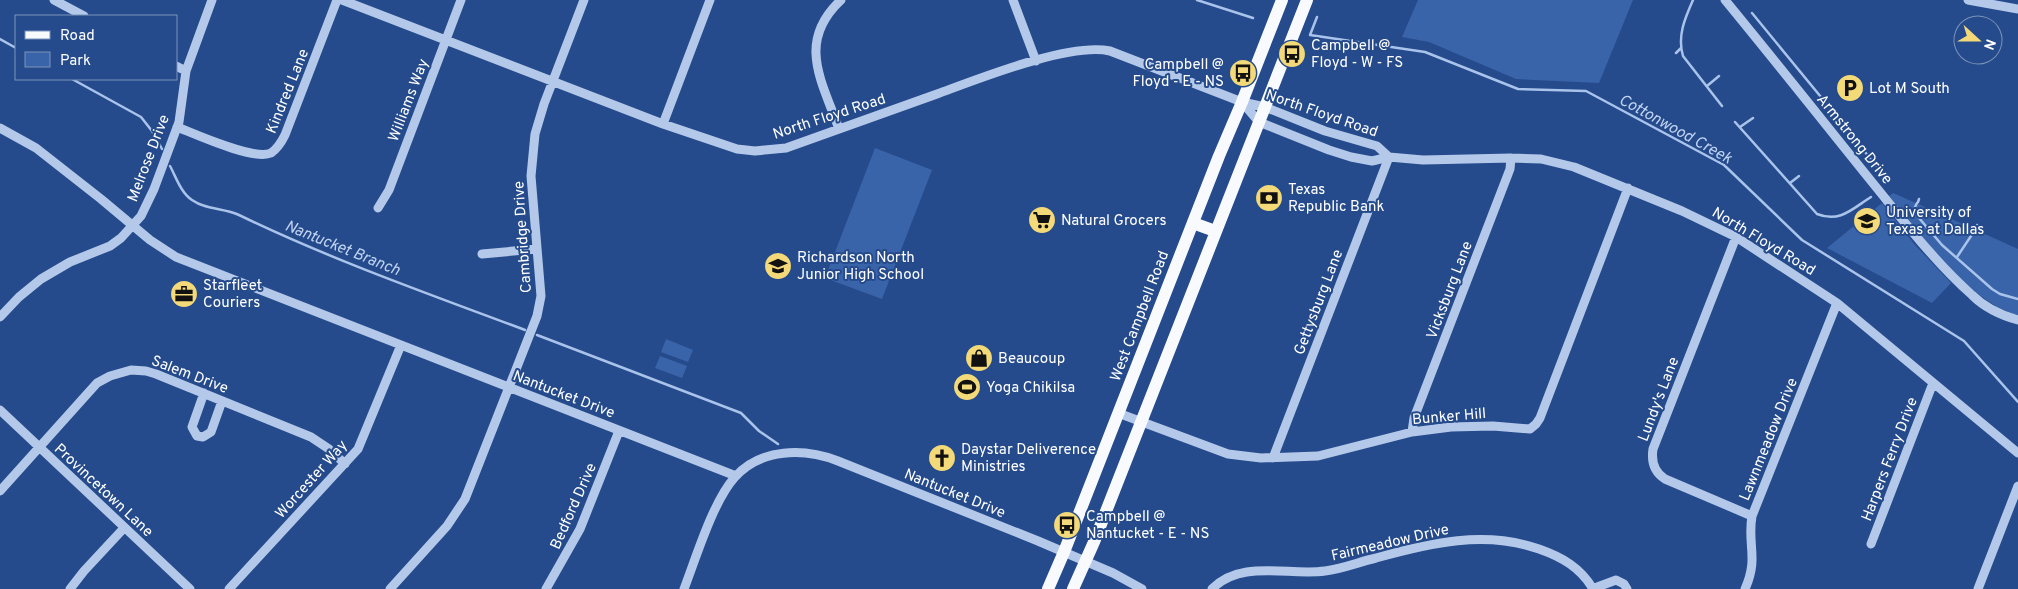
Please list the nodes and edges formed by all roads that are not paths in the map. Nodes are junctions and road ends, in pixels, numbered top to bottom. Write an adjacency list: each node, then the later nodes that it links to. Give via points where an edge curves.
1 (54, 0): 15 (street)
2 (212, 0): 19 (street, Melrose Drive)
3 (337, 0): 25 (street, Kindred Lane, via 285,134 270,153 246,153)
4 (342, 0): 16 (street, North Floyd Road)
5 (462, 0): 16 (street, Williams Way)
6 (584, 0): 20 (street, Cambridge Drive)
7 (710, 0): 24 (street)
8 (840, 0): 27 (street, via 820,26 815,51)
9 (1013, 0): 17 (street)
10 (1282, 0): 21 (main road, West Campbell Road)
11 (1306, 0): 22 (main road)
12 (1726, 0): 40 (street, Armstrong Drive, via 1923,244 1972,296 1996,313)
13 (1968, 0): 14 (street)
14 (2018, 9)
15 (82, 15)
16 (446, 40): 20 (street, North Floyd Road); 31 (street, Williams Way, via 388,190)
17 (1036, 61): 21 (street, North Floyd Road, via 1102,49); 27 (street, North Floyd Road)
18 (178, 67): 19 (street)
19 (186, 71): 25 (street, Melrose Drive)
20 (553, 82): 24 (street, North Floyd Road); 36 (street, Cambridge Drive, via 538,120 532,156)
21 (1242, 102): 22 (street, North Floyd Road); 23 (street, North Floyd Road); 32 (main road, West Campbell Road)
22 (1264, 107): 23 (main road); 28 (street, North Floyd Road, via 1325,131 1377,146)
23 (1259, 122): 28 (street, North Floyd Road, via 1351,157 1372,161); 34 (main road)
24 (663, 124): 27 (street, North Floyd Road, via 754,151 786,148)
25 (177, 127): 33 (street, Melrose Drive, via 154,189)
26 (0, 128): 33 (street, Nantucket Drive, via 36,148)
27 (839, 129)
28 (1389, 157): 29 (street, North Floyd Road, via 1423,160); 53 (street, Gettysburg Lane)
29 (1511, 158): 30 (street, North Floyd Road, via 1558,162); 50 (street, Vicksburg Lane, via 1510,170 1414,418)
30 (1628, 188): 35 (street, North Floyd Road); 50 (street, Bunker Hill, via 1536,424 1528,430 1461,426)
31 (378, 208)
32 (1193, 223): 34 (main road); 47 (main road, West Campbell Road)
33 (133, 225): 39 (street, Melrose Drive, via 110,246 70,262 41,279); 41 (street, Nantucket Drive, via 176,257)
34 (1215, 231): 48 (main road)
35 (1736, 237): 38 (street, North Floyd Road); 58 (street, Lundy's Lane, via 1653,449 1652,460 1655,471 1665,479)
36 (536, 249): 37 (street); 43 (street, Cambridge Drive, via 540,306)
37 (482, 254)
38 (1836, 303): 42 (street, North Floyd Road); 58 (street, Lawnmeadow Drive)
39 (0, 317)
40 (2018, 320)
41 (401, 345): 43 (street, Nantucket Drive); 54 (street, Worcester Way, via 361,442)
42 (1933, 383): 52 (street, North Floyd Road); 60 (street, Harpers Ferry Drive)
43 (510, 388): 49 (street, Nantucket Drive); 66 (street, Cambridge Drive, via 460,508)
44 (204, 393): 45 (street, Salem Drive); 45 (street, via 192,427 197,436 203,437 211,432); 51 (street, Salem Drive, via 146,371 131,370 110,376 91,389)
45 (222, 401): 54 (street, Salem Drive, via 311,438 329,448)
46 (0, 410): 51 (street, Provincetown Lane)
47 (1118, 413): 48 (street, Bunker Hill); 61 (main road, West Campbell Road)
48 (1141, 422): 53 (street, Bunker Hill, via 1228,454); 62 (main road)
49 (619, 431): 55 (street, Nantucket Drive); 67 (street, Bedford Drive, via 580,529)
50 (1412, 432): 53 (street, Bunker Hill, via 1328,454)
51 (40, 448): 57 (street, Salem Drive); 59 (street, Provincetown Lane)
52 (2018, 453)
53 (1273, 458)
54 (345, 464): 65 (street, Worcester Way)
55 (736, 476): 61 (street, Nantucket Drive, via 758,460 783,453 804,452 822,456); 68 (street, via 722,496)
56 (2018, 486): 76 (street)
57 (0, 491)
58 (1752, 516): 75 (street, Lawnmeadow Drive, via 1753,564)
59 (124, 528): 63 (street); 64 (street, Provincetown Lane)
60 (1871, 544)
61 (1064, 552): 62 (street, Nantucket Drive); 69 (main road, West Campbell Road)
62 (1086, 561): 70 (main road); 71 (street, Nantucket Drive, via 1122,576)
63 (70, 589)
64 (190, 589)
65 (229, 589)
66 (390, 589)
67 (546, 589)
68 (684, 589)
69 (1048, 589)
70 (1073, 589)
71 (1142, 589)
72 (1212, 589): 73 (street, Fairmeadow Drive, via 1225,578 1242,572 1326,571 1443,542 1482,539 1510,541 1554,554 1576,568)
73 (1592, 589): 74 (street, Fairmeadow Drive, via 1616,580)
74 (1627, 589)
75 (1744, 589)
76 (1978, 589)

